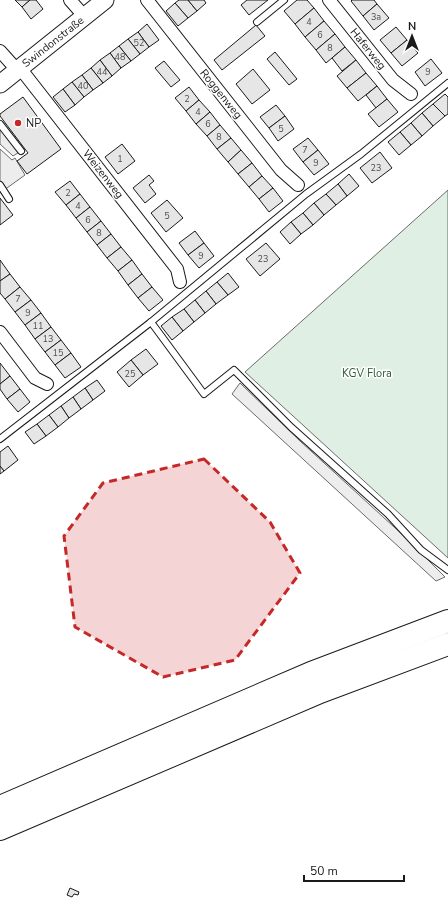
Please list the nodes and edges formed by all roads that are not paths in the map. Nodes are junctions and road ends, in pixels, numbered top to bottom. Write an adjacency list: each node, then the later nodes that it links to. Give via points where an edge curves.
1 (70, 0): 6 (street)
2 (106, 0): 6 (street, Swindonstraße)
3 (147, 0): 16 (street, Roggenweg, via 281,170)
4 (284, 0): 7 (lane)
5 (329, 0): 12 (street, Haferweg, via 393,80)
6 (85, 17): 9 (street, Swindonstraße)
7 (257, 22)
8 (0, 51): 9 (street, Weizenweg)
9 (18, 69): 11 (street, Swindonstraße); 20 (street, Weizenweg, via 178,269)
10 (448, 83): 13 (lane)
11 (0, 84)
12 (411, 94): 13 (lane)
13 (419, 106): 18 (lane, via 361,154)
14 (0, 124): 15 (lane)
15 (21, 151)
16 (298, 184): 18 (lane)
17 (0, 185): 19 (lane)
18 (306, 194): 21 (lane)
19 (9, 199)
20 (180, 282): 21 (lane)
21 (188, 291): 22 (lane)
22 (151, 322): 25 (lane); 27 (lane, via 204,394 234,370 291,427 388,514 421,550)
23 (0, 332): 24 (street, via 34,378)
24 (47, 384): 25 (lane)
25 (56, 395): 26 (lane)
26 (0, 439)
27 (448, 570)
28 (448, 621): 30 (highway, via 311,673)
29 (448, 644): 31 (highway, via 320,692)
30 (0, 808)
31 (0, 829)

